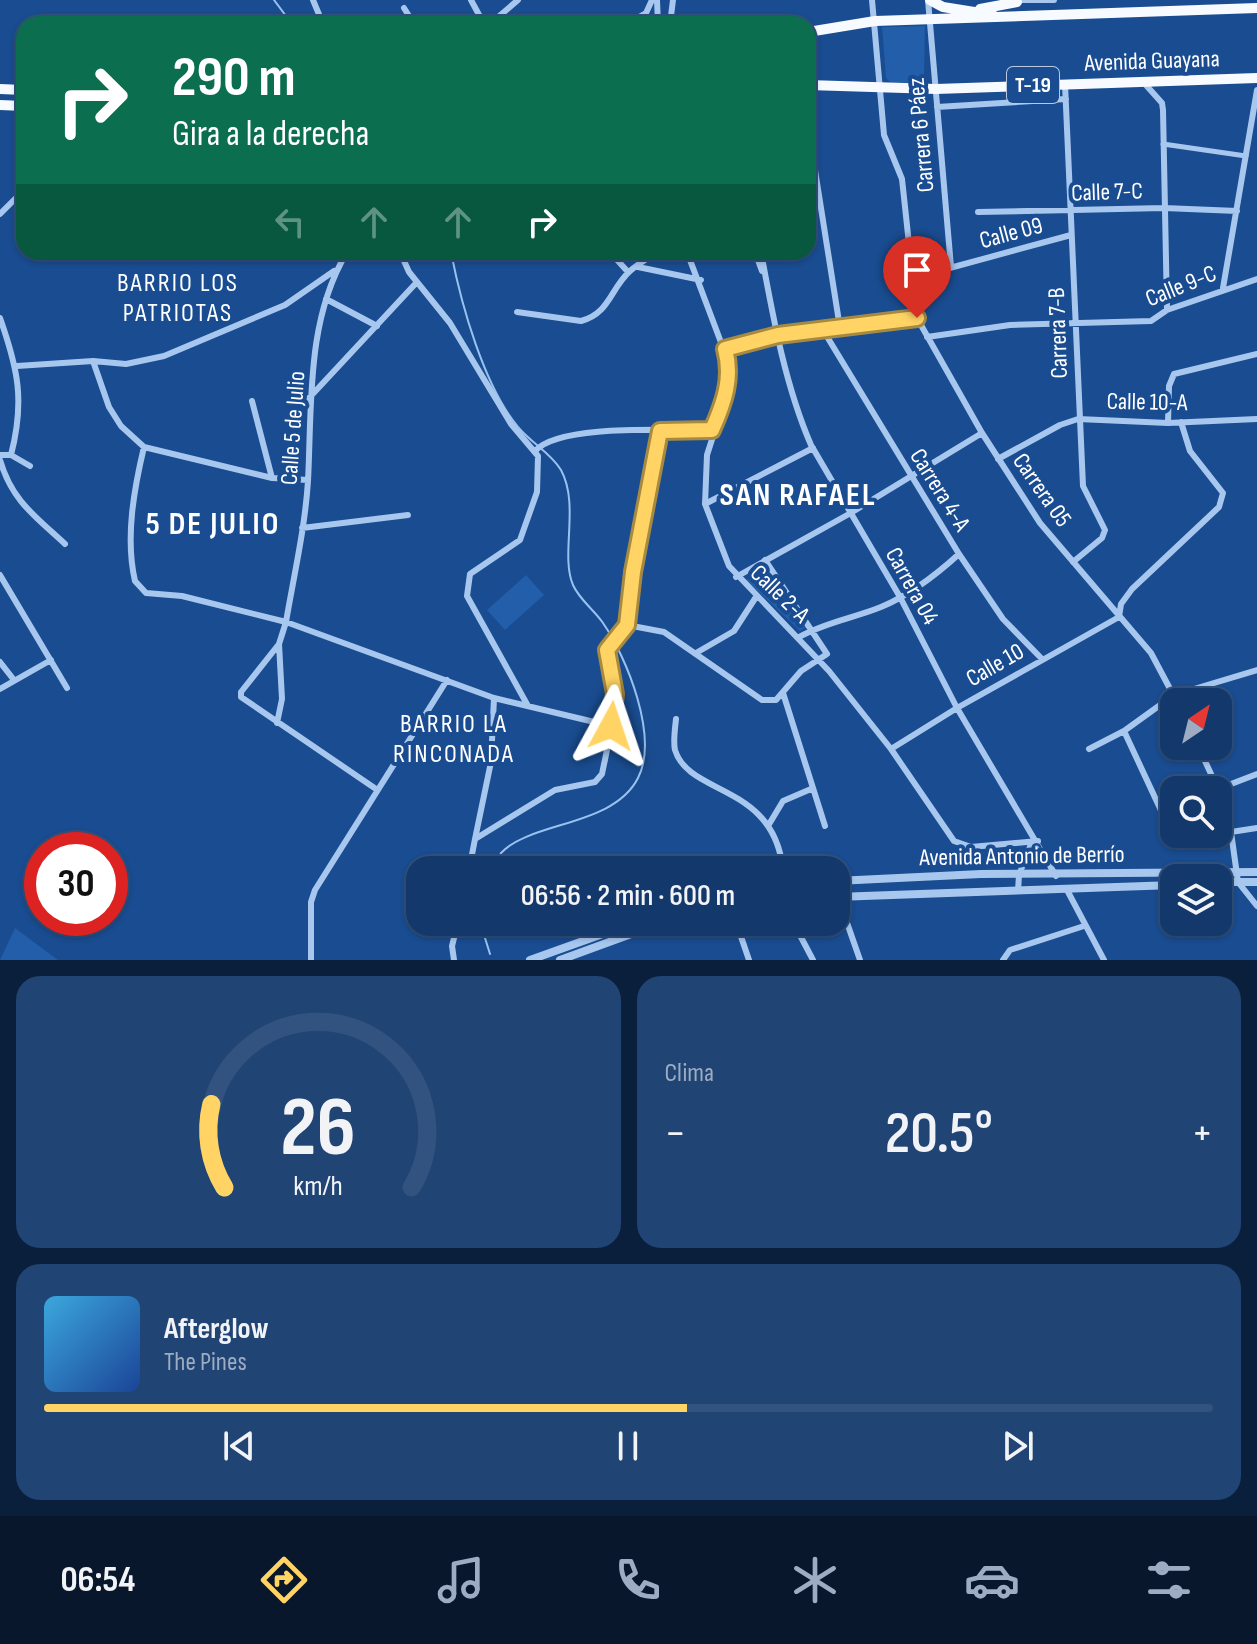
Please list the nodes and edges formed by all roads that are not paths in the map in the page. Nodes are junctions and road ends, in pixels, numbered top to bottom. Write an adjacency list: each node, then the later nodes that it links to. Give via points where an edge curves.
1 (518, 0): 11 (street)
2 (654, 0): 12 (street)
3 (872, 0): 16 (street, Carrera 05)
4 (929, 0): 9 (highway, via 943,7); 15 (street, Carrera 6 Páez)
5 (1054, 0): 6 (street)
6 (1017, 1): 9 (highway)
7 (404, 8): 10 (street)
8 (1257, 8): 13 (highway, Avenida Guayana)
9 (976, 9): 13 (highway); 14 (highway)
10 (409, 16)
11 (499, 16)
12 (641, 16)
13 (1000, 17): 14 (highway, Avenida Guayana)
14 (953, 18): 15 (highway, Avenida Guayana)
15 (930, 20): 16 (highway, Avenida Guayana); 23 (street, Carrera 6 Páez)
16 (875, 21): 17 (highway, Avenida Guayana); 22 (street, Carrera 05)
17 (816, 31)
18 (1257, 78): 20 (highway, Avenida Guayana / T-19)
19 (1065, 84): 20 (highway, Avenida Guayana / T-19); 23 (highway, Avenida Guayana / T-19); 25 (street, Carrera 7-B)
20 (1145, 84): 27 (street, via 1162,103)
21 (816, 85): 22 (highway, Avenida Guayana / T-19)
22 (882, 88): 23 (highway, Avenida Guayana / T-19); 49 (street, Carrera 05, via 884,135 902,179)
23 (936, 89): 26 (street, Carrera 6 Páez)
24 (1257, 90): 28 (street)
25 (1066, 99): 26 (street); 33 (street, Carrera 7-B)
26 (937, 107): 46 (street, Carrera 6 Páez)
27 (1162, 144): 28 (street); 32 (street)
28 (1246, 156): 29 (street); 34 (street)
29 (1257, 158)
30 (816, 170): 62 (street)
31 (16, 198): 36 (street)
32 (1164, 208): 33 (street, Calle 7-C); 34 (street, Calle 7-C); 56 (street)
33 (1070, 211): 35 (street, Calle 7-C); 37 (street, Carrera 7-B)
34 (1237, 211): 54 (street)
35 (978, 212)
36 (0, 214)
37 (1071, 235): 46 (street, Calle 09); 60 (street, Carrera 7-B)
38 (342, 260): 47 (street, Calle 5 de Julio)
39 (405, 260): 52 (street)
40 (617, 260): 48 (street)
41 (646, 260): 45 (street)
42 (691, 260): 51 (street, Calle 2-A)
43 (758, 260): 53 (street)
44 (762, 260): 53 (street, Carrera 04)
45 (637, 266): 48 (street); 51 (street)
46 (951, 267): 49 (street, Calle 09)
47 (337, 269): 55 (street, Calle 5 de Julio); 68 (street, via 285,305 164,356 126,364)
48 (628, 272): 57 (street, via 607,307 591,319)
49 (913, 278): 59 (street, Carrera 05)
50 (1257, 279): 54 (street, Calle 9-C)
51 (701, 280): 66 (street, Calle 2-A)
52 (417, 282): 61 (street); 81 (street, via 450,323 511,424)
53 (767, 285): 64 (street, Carrera 04)
54 (1223, 288): 56 (street, Calle 9-C)
55 (326, 299): 61 (street); 70 (street, Calle 5 de Julio)
56 (1167, 310): 60 (street, Calle 9-C, via 1151,321)
57 (517, 312)
58 (0, 318): 69 (street)
59 (917, 318): 62 (street); 65 (street, Carrera 05)
60 (1078, 323): 65 (street, Calle 9-C, via 1010,325); 72 (street, Carrera 7-B)
61 (377, 326): 70 (street)
62 (840, 328): 63 (street)
63 (823, 330): 64 (street); 86 (street, Carrera 4-A)
64 (778, 335): 66 (street); 80 (street, Carrera 04)
65 (927, 337): 78 (street, Carrera 05)
66 (725, 349): 76 (street, Calle 2-A, via 729,374)
67 (1257, 354): 75 (street, via 1174,374)
68 (93, 361): 69 (street); 79 (street, via 109,407)
69 (17, 366): 82 (street, via 18,429)
70 (309, 398): 88 (street, Calle 5 de Julio)
71 (252, 401): 87 (street)
72 (1078, 419): 75 (street, Calle 10-A); 84 (street, Calle 10-A); 96 (street, Carrera 7-B, via 1083,486 1105,536)
73 (1257, 419): 74 (street, Calle 10-A)
74 (1181, 422): 75 (street, Calle 10-A); 101 (street, via 1190,451 1223,493 1222,501 1132,589)
75 (1168, 423)
76 (712, 430): 77 (street); 89 (street, Calle 2-A)
77 (660, 431): 81 (street, via 578,434 547,440); 103 (street)
78 (982, 433): 84 (street, Carrera 05); 86 (street)
79 (144, 447): 87 (street); 102 (street, via 134,488 138,587)
80 (813, 448): 89 (street); 90 (street, Carrera 04)
81 (536, 450): 121 (street, via 537,492 520,540 470,574 465,588)
82 (11, 455): 83 (street); 85 (street)
83 (0, 458): 93 (street, via 8,487 19,502)
84 (998, 459): 96 (street, Carrera 05)
85 (30, 466)
86 (911, 477): 90 (street); 94 (street, Carrera 4-A)
87 (272, 478): 88 (street)
88 (308, 480): 92 (street, Calle 5 de Julio)
89 (705, 504): 98 (street, Calle 2-A)
90 (849, 514): 95 (street); 100 (street, Carrera 04)
91 (408, 515): 92 (street)
92 (302, 528): 102 (street, Calle 5 de Julio)
93 (65, 544)
94 (959, 554): 100 (street); 108 (street, Carrera 4-A, via 1003,619)
95 (765, 560): 98 (street); 104 (street)
96 (1073, 562): 101 (street, Carrera 05)
97 (0, 575): 109 (street)
98 (736, 577): 99 (street, Calle 2-A)
99 (756, 597): 105 (street, Calle 2-A); 107 (street, via 734,631)
100 (900, 597): 104 (street); 122 (street, Carrera 04)
101 (1119, 617): 108 (street, Calle 10); 116 (street, Carrera 05, via 1151,653)
102 (286, 622): 106 (street, Calle 5 de Julio); 114 (street)
103 (627, 625): 107 (street, via 664,632); 126 (street, via 607,650 615,694)
104 (813, 629): 105 (street); 110 (street, via 827,652)
105 (799, 637): 110 (street, Calle 2-A)
106 (279, 644): 125 (street, via 282,699); 125 (street, Calle 5 de Julio, via 241,692 244,701)
107 (696, 653): 119 (street, via 762,700 769,702)
108 (1042, 659): 122 (street, Calle 10)
109 (51, 660): 113 (street); 115 (street)
110 (819, 660): 119 (street, via 801,671); 128 (street, Calle 2-A)
111 (0, 662): 113 (street)
112 (1257, 670): 117 (street)
113 (14, 680): 118 (street)
114 (447, 680): 120 (street); 132 (street)
115 (67, 688)
116 (1170, 688)
117 (1207, 688)
118 (0, 689)
119 (783, 693): 133 (street)
120 (494, 698): 121 (street); 140 (street, via 491,762)
121 (528, 706): 126 (street)
122 (957, 708): 128 (street, Calle 10); 141 (street, Carrera 04)
123 (1160, 709): 127 (street)
124 (676, 719): 135 (street, via 674,747 683,764 746,801)
125 (277, 723): 132 (street)
126 (611, 726): 140 (street, via 598,780 555,790)
127 (1124, 731): 129 (street); 134 (street)
128 (891, 749): 141 (street, Calle 2-A, via 954,841 971,847)
129 (1089, 749)
130 (1257, 774): 131 (street)
131 (1232, 784)
132 (376, 789): 164 (street, via 315,890)
133 (811, 789): 135 (street, via 783,801); 136 (street)
134 (1160, 808)
135 (768, 826): 143 (street)
136 (825, 826)
137 (1257, 828): 138 (street)
138 (1232, 832)
139 (1232, 838): 147 (street)
140 (475, 839): 142 (street)
141 (1035, 842): 145 (street); 146 (street, Carrera 04)
142 (472, 856)
143 (781, 856)
144 (1257, 872): 147 (street, Avenida Antonio de Berrío)
145 (1019, 875): 146 (street, Avenida Antonio de Berrío); 149 (street, Avenida Antonio de Berrío); 153 (street)
146 (1056, 876): 147 (street, Avenida Antonio de Berrío)
147 (1238, 877): 148 (street, Avenida Antonio de Berrío); 150 (street, Avenida Antonio de Berrío); 155 (street)
148 (1232, 878)
149 (850, 881)
150 (1257, 882)
151 (1160, 886): 152 (street, Avenida Antonio de Berrío)
152 (1067, 890): 153 (street, Avenida Antonio de Berrío); 156 (street)
153 (1018, 891): 154 (street, Avenida Antonio de Berrío)
154 (850, 897)
155 (1257, 906)
156 (1084, 926): 171 (street, via 1010,950); 172 (street)
157 (850, 933): 170 (street)
158 (454, 936): 165 (street)
159 (597, 936): 166 (street)
160 (628, 936): 163 (street)
161 (741, 936): 168 (street)
162 (800, 936): 169 (street)
163 (575, 957): 167 (street)
164 (311, 960)
165 (454, 960)
166 (530, 960)
167 (560, 960)
168 (749, 960)
169 (813, 960)
170 (860, 960)
171 (1003, 960)
172 (1104, 960)

